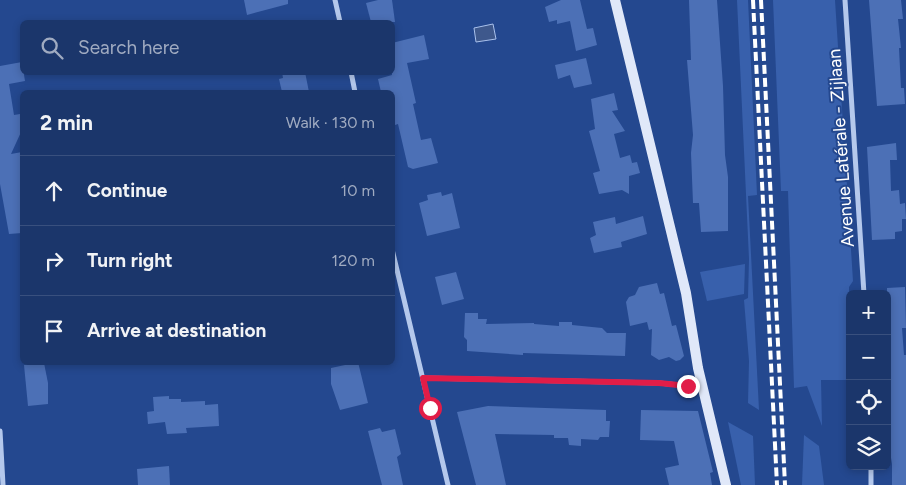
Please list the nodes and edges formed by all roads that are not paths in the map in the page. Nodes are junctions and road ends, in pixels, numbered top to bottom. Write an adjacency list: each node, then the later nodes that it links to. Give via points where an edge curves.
1 (335, 0): 4 (street)
2 (615, 0): 10 (main road, via 686,292)
3 (845, 0): 8 (street, Avenue Latérale - Zijlaan)
4 (340, 20)
5 (352, 75): 6 (street)
6 (355, 90)
7 (395, 261): 9 (street)
8 (864, 290)
9 (423, 378): 10 (street); 14 (street)
10 (702, 384): 15 (main road)
11 (0, 430): 13 (street)
12 (871, 470): 16 (street)
13 (3, 485)
14 (448, 485)
15 (726, 485)
16 (871, 485)

